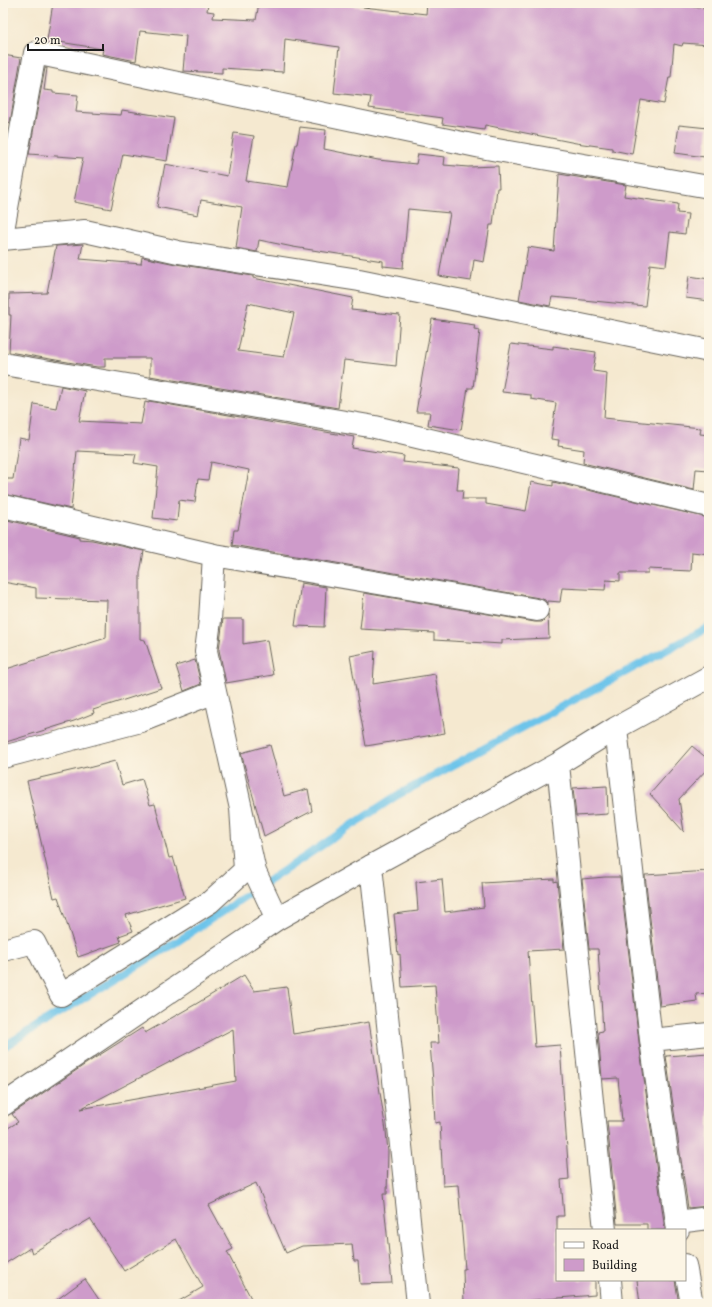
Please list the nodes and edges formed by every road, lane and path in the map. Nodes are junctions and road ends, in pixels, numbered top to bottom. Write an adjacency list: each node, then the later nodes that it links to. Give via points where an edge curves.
1 (709, 187): 2 (street, via 486,148 35,53)
2 (3, 230)
3 (3, 239): 4 (street, via 85,231 178,252 358,280)
4 (709, 351)
5 (3, 364): 7 (street, via 375,427)
6 (3, 506): 8 (street)
7 (709, 506)
8 (214, 555): 9 (street); 11 (street, via 206,651)
9 (537, 610)
10 (709, 677): 12 (street)
11 (215, 692): 13 (street, via 141,721); 15 (street)
12 (616, 728): 14 (street); 20 (street)
13 (3, 757)
14 (558, 764): 16 (street); 24 (street)
15 (241, 808): 17 (street, via 256,872); 18 (street, via 245,870 210,902 61,995 34,942)
16 (371, 866): 17 (street); 27 (street)
17 (277, 919): 21 (street)
18 (3, 950)
19 (709, 1034): 20 (street)
20 (651, 1040): 23 (street)
21 (3, 1105)
22 (709, 1218): 23 (street)
23 (678, 1226)
24 (605, 1229)
25 (686, 1271): 29 (street)
26 (610, 1281): 28 (street)
27 (418, 1304)
28 (612, 1304)
29 (692, 1304)

